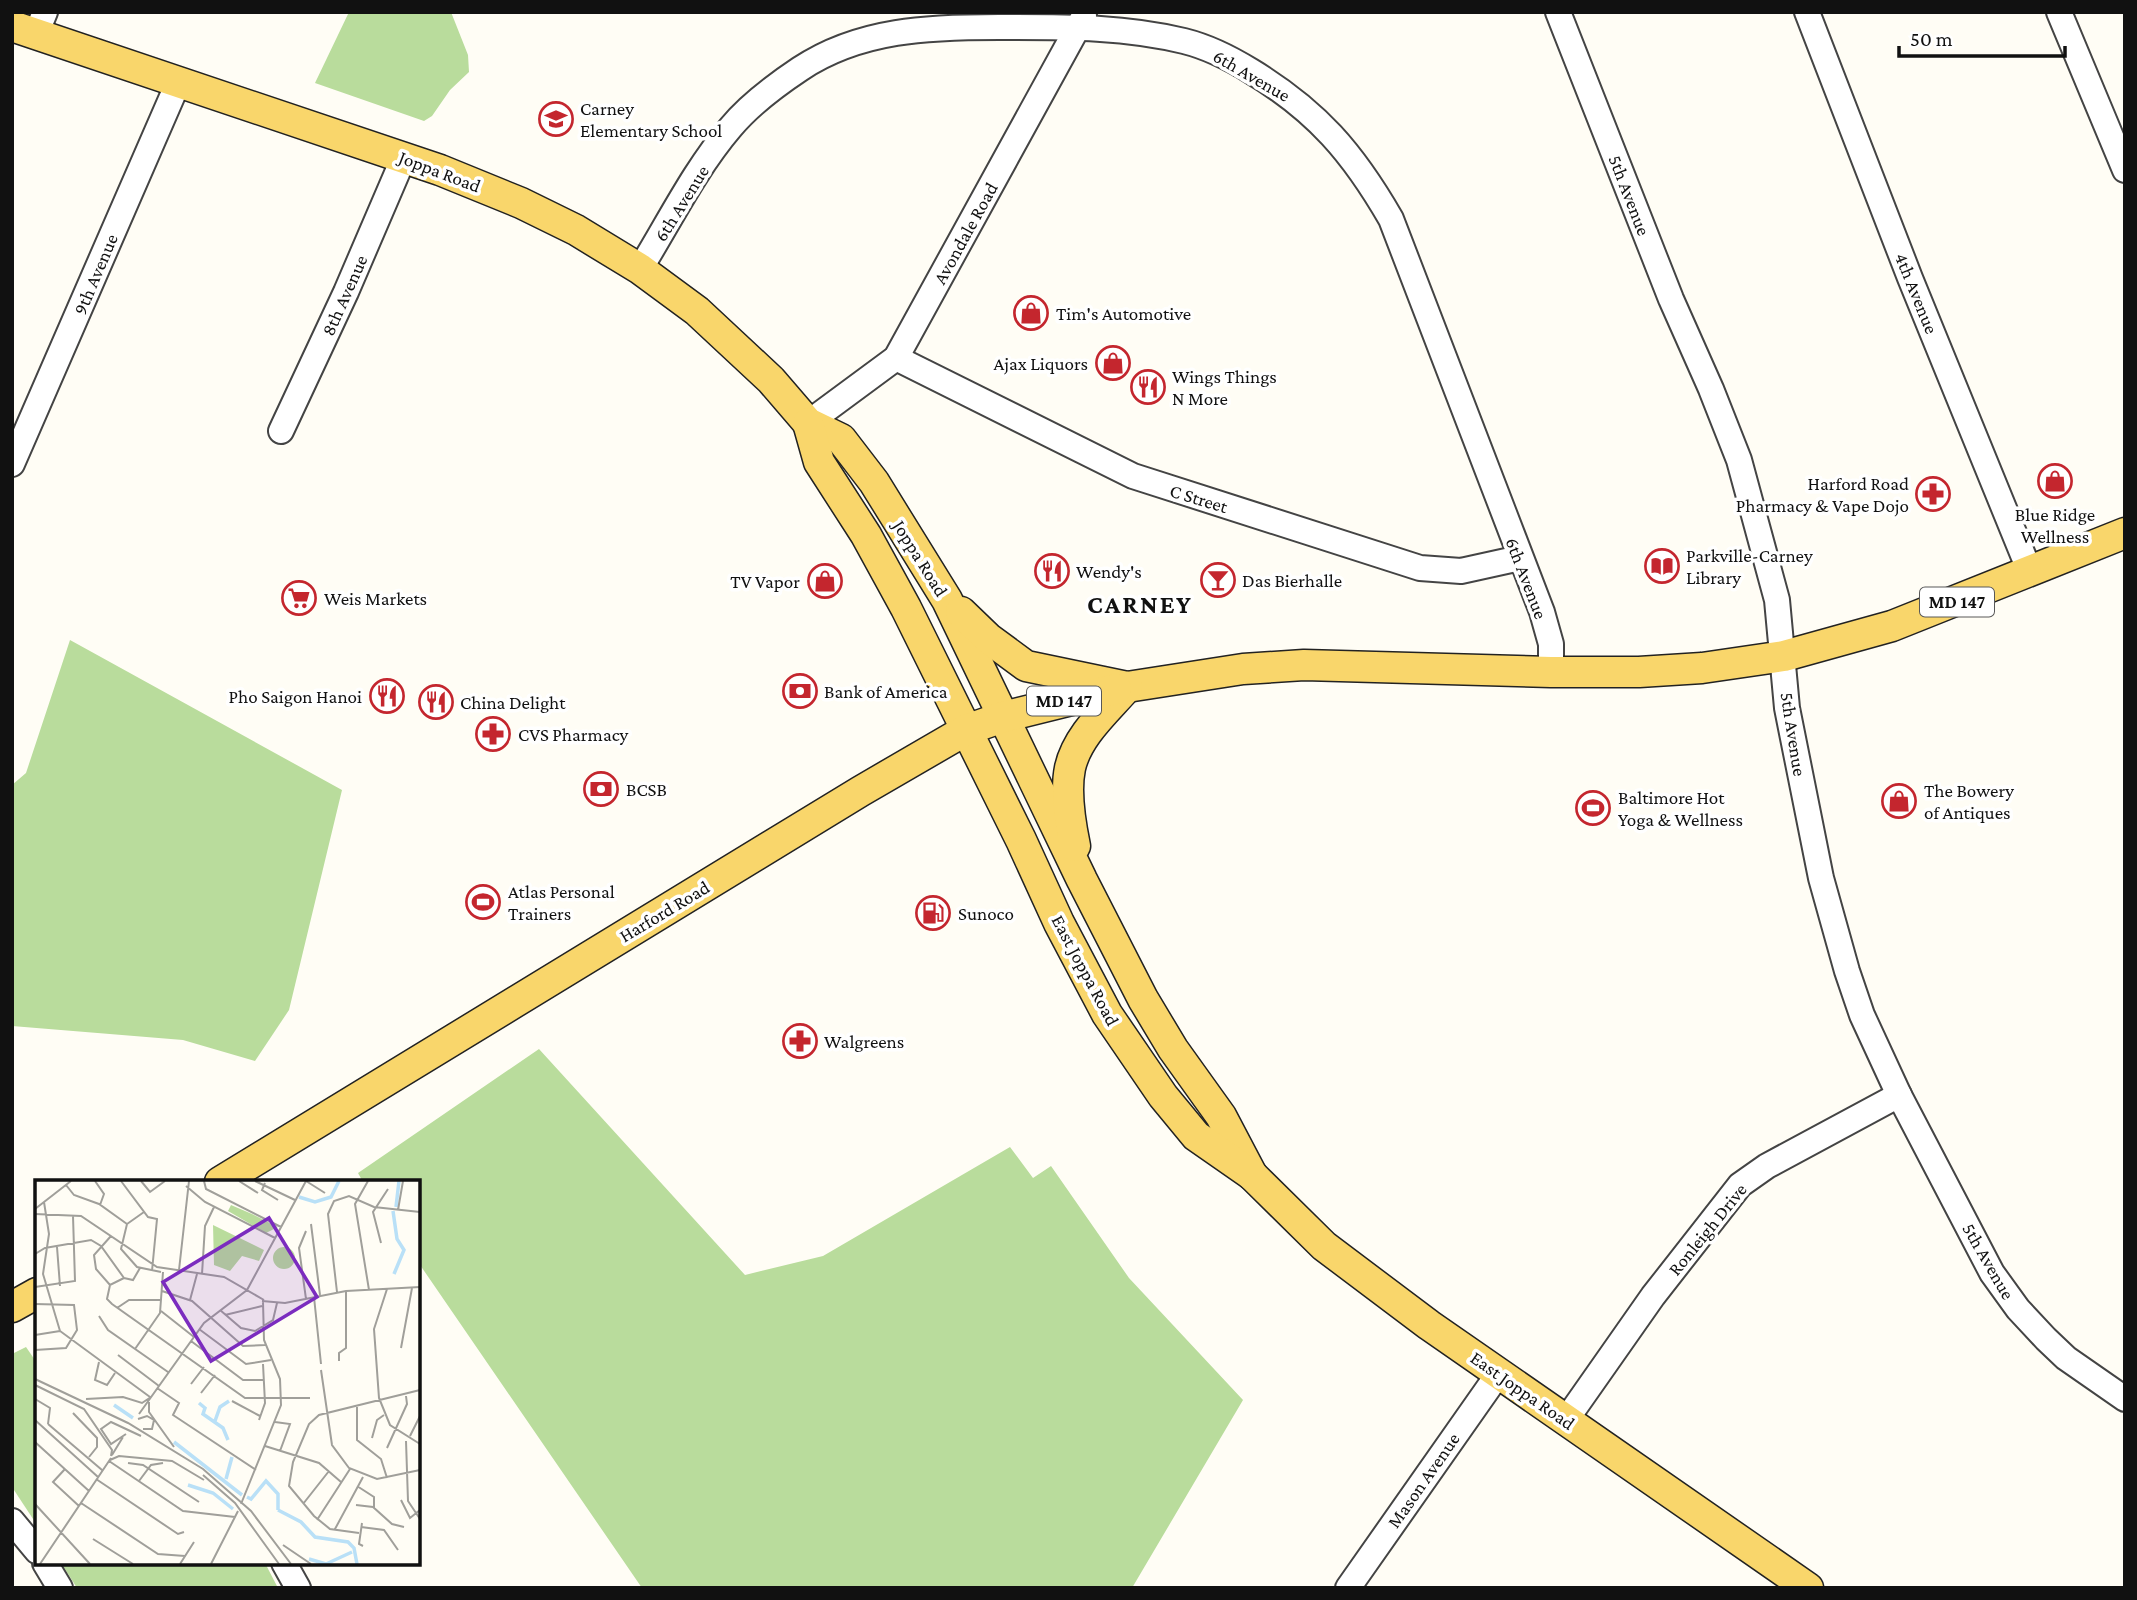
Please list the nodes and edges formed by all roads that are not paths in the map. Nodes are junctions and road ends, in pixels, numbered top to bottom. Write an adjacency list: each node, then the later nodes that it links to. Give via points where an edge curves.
1 (1558, 12): 18 (street, 5th Avenue, via 1739,460 1777,600)
2 (1807, 12): 16 (street, 4th Avenue)
3 (2059, 12): 8 (street)
4 (1082, 20): 9 (street, 6th Avenue, via 898,31 822,56 761,98 731,126); 10 (street, Avondale Road); 15 (street, 6th Avenue, via 1186,41 1235,61 1290,96 1343,146 1391,219)
5 (31, 24): 6 (main road, Joppa Road)
6 (178, 83): 7 (main road, Joppa Road); 13 (street, 9th Avenue)
7 (404, 157): 9 (main road, Joppa Road, via 521,203); 12 (street, 8th Avenue)
8 (2125, 170)
9 (640, 270): 11 (main road, Joppa Road, via 735,345)
10 (896, 358): 11 (street, Avondale Road); 15 (street, C Street, via 1101,462 1177,492 1420,568 1474,570)
11 (808, 423): 17 (main road, Joppa Road, via 841,439 874,482); 22 (main road, Joppa Road, via 819,462 866,535)
12 (282, 431)
13 (12, 464)
14 (2125, 533): 16 (main road, MD 147)
15 (1520, 558): 19 (street, 6th Avenue, via 1551,644)
16 (2029, 572): 18 (main road, MD 147, via 1892,626)
17 (947, 600): 20 (main road, via 1026,666); 21 (main road, Joppa Road)
18 (1784, 656): 19 (main road, MD 147, via 1702,668); 24 (street, 5th Avenue, via 1787,708 1821,878 1862,1015)
19 (1551, 672): 20 (main road, MD 147, via 1304,665 1243,669)
20 (1127, 687): 21 (main road, Harford Road / MD 147); 23 (main road, via 1090,728 1070,769 1071,824)
21 (1003, 717): 22 (main road, Harford Road / MD 147); 23 (main road, East Joppa Road)
22 (966, 730): 25 (main road, East Joppa Road, via 1107,1014 1196,1136); 26 (main road, Harford Road / MD 147)
23 (1082, 880): 25 (main road, East Joppa Road, via 1149,1009 1221,1116)
24 (1899, 1095): 30 (street, 5th Avenue, via 1992,1273 2018,1309 2066,1358); 31 (street, Ronleigh Drive, via 1740,1185 1653,1296)
25 (1252, 1175): 29 (main road, East Joppa Road, via 1324,1246)
26 (223, 1180)
27 (35, 1294): 28 (main road)
28 (12, 1307)
29 (1499, 1373): 31 (main road, East Joppa Road); 38 (street, Mason Avenue)
30 (2125, 1399)
31 (1566, 1420): 39 (main road, East Joppa Road)
32 (12, 1521): 33 (street)
33 (35, 1550)
34 (46, 1565): 36 (street)
35 (285, 1565): 37 (street)
36 (60, 1588)
37 (298, 1588)
38 (1348, 1588)
39 (1808, 1588)

